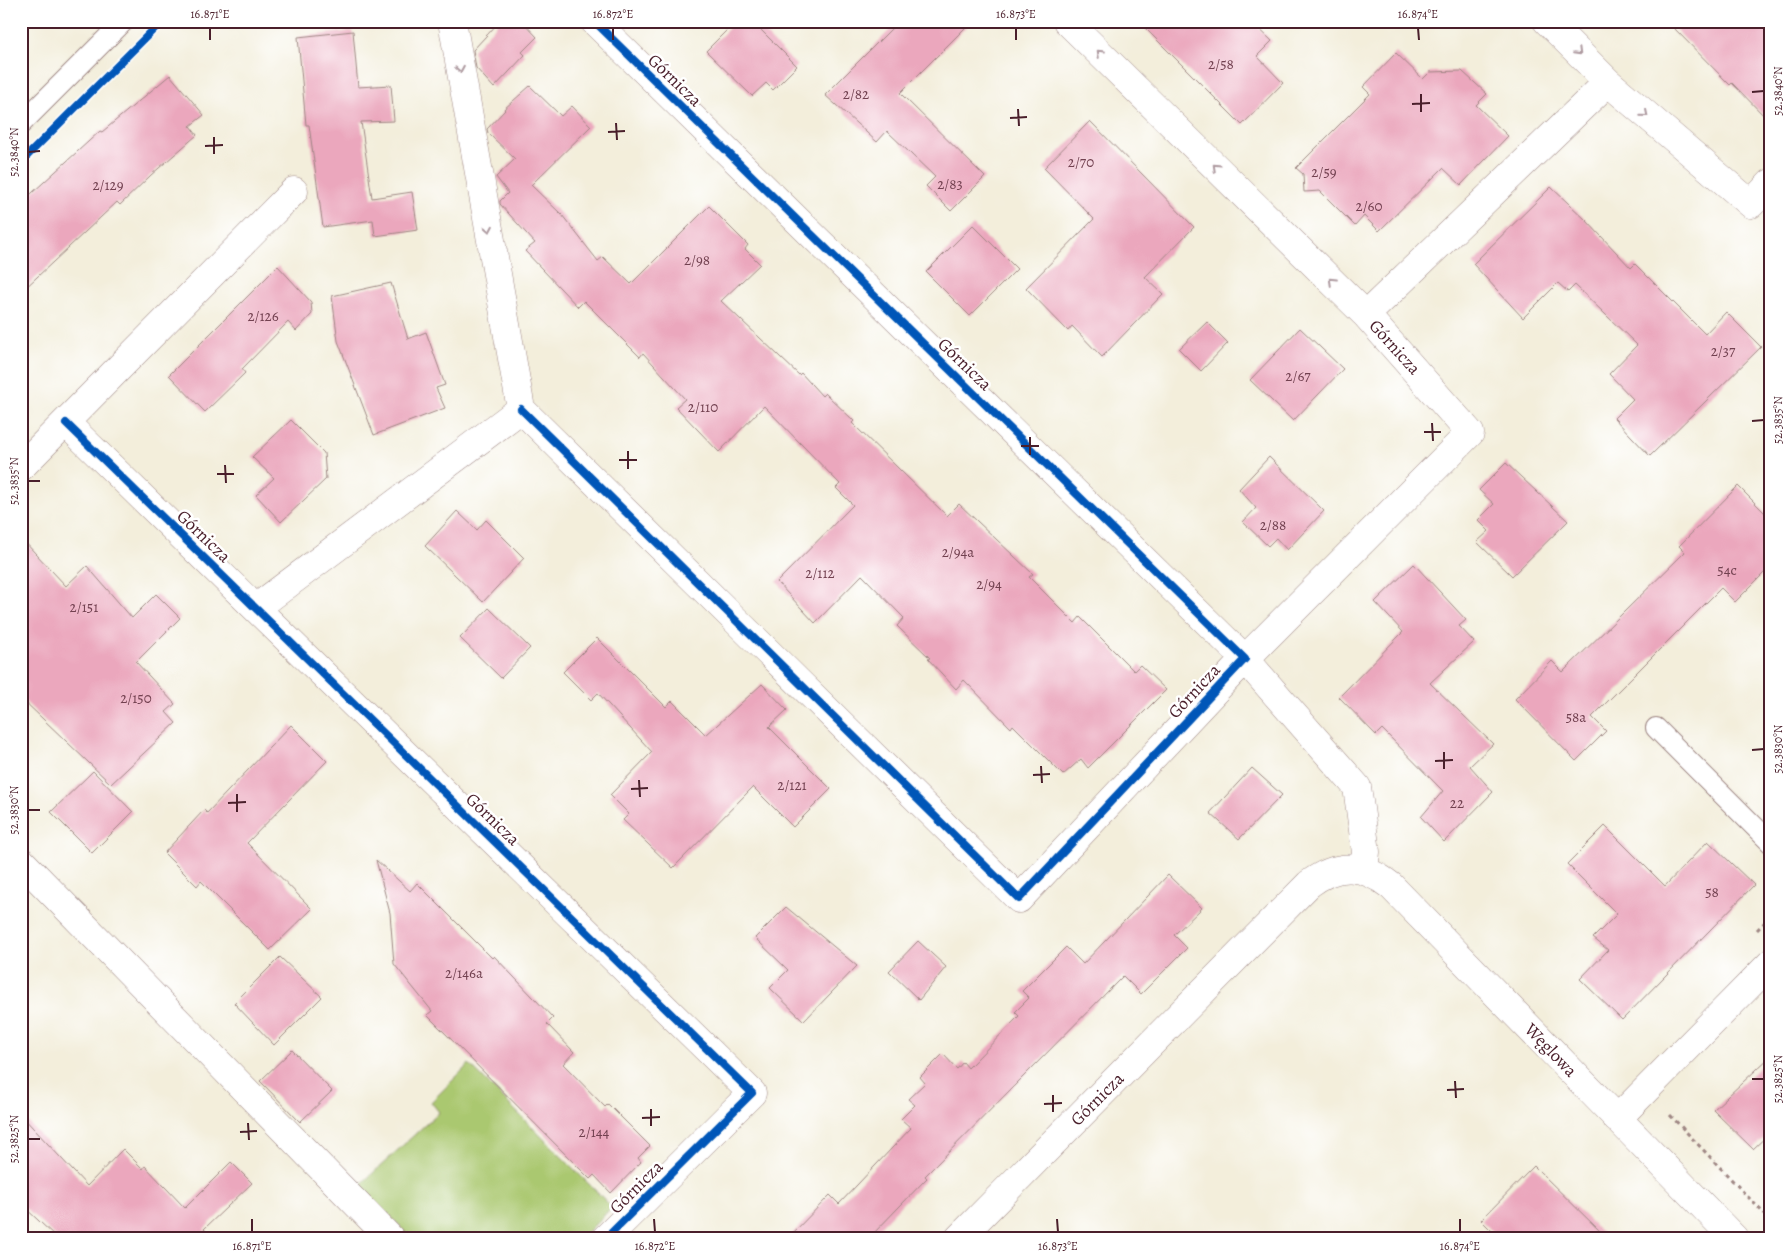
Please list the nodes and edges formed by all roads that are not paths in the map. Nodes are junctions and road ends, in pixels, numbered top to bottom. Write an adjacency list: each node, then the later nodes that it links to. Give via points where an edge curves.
1 (124, 21): 7 (lane)
2 (452, 21): 11 (street, one-way to 11)
3 (594, 21): 15 (street, Górnicza)
4 (1067, 21): 10 (street, Górnicza, one-way to 4)
5 (1547, 21): 6 (street, one-way to 6)
6 (1608, 82): 8 (street, one-way to 8, via 1751,204); 10 (street, Górnicza)
7 (21, 124)
8 (1771, 183)
9 (294, 191): 12 (street)
10 (1366, 315): 15 (street, Górnicza, via 1470,433)
11 (520, 409): 14 (street); 15 (street, Górnicza, via 1019,898)
12 (66, 423): 13 (street); 14 (street, Górnicza)
13 (21, 467)
14 (256, 608): 23 (street, Górnicza, via 752,1093)
15 (1245, 659): 19 (street, Górnicza, via 1357,787 1366,852)
16 (1656, 728): 17 (lane)
17 (1771, 844)
18 (21, 861): 22 (street)
19 (1364, 870): 21 (street, Węglowa, via 1391,886); 24 (street, Górnicza, via 1333,870 1309,884)
20 (1771, 963): 21 (street)
21 (1618, 1118): 25 (street, Węglowa)
22 (390, 1238)
23 (606, 1238)
24 (959, 1238)
25 (1734, 1238)

